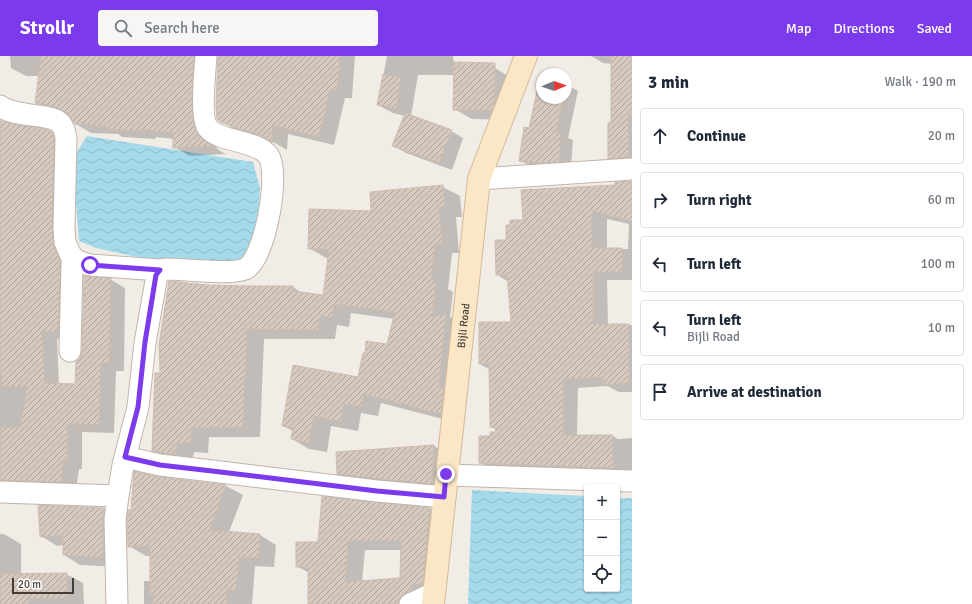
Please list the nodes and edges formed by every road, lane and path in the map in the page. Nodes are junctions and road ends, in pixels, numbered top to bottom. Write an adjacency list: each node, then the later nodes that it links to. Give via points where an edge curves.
1 (206, 56): 7 (street, via 203,118 208,128 216,134 260,148 269,156 273,191 266,232 257,255 246,269 234,272)
2 (526, 56): 5 (street, Bijli Road)
3 (0, 106): 6 (street, via 13,113 53,119 64,128 65,242 70,254)
4 (632, 169): 5 (street)
5 (479, 178): 10 (street, Bijli Road)
6 (77, 261): 7 (street, via 90,265); 8 (street, via 72,263)
7 (160, 270): 9 (street, via 156,275 145,342 138,407)
8 (70, 352)
9 (125, 457): 13 (street); 14 (street, via 160,465)
10 (446, 474): 11 (street); 14 (street, Bijli Road)
11 (632, 482)
12 (0, 492): 13 (street)
13 (118, 496): 16 (street)
14 (444, 497): 15 (street, Bijli Road)
15 (434, 598): 17 (street)
16 (117, 604)
17 (410, 604)

